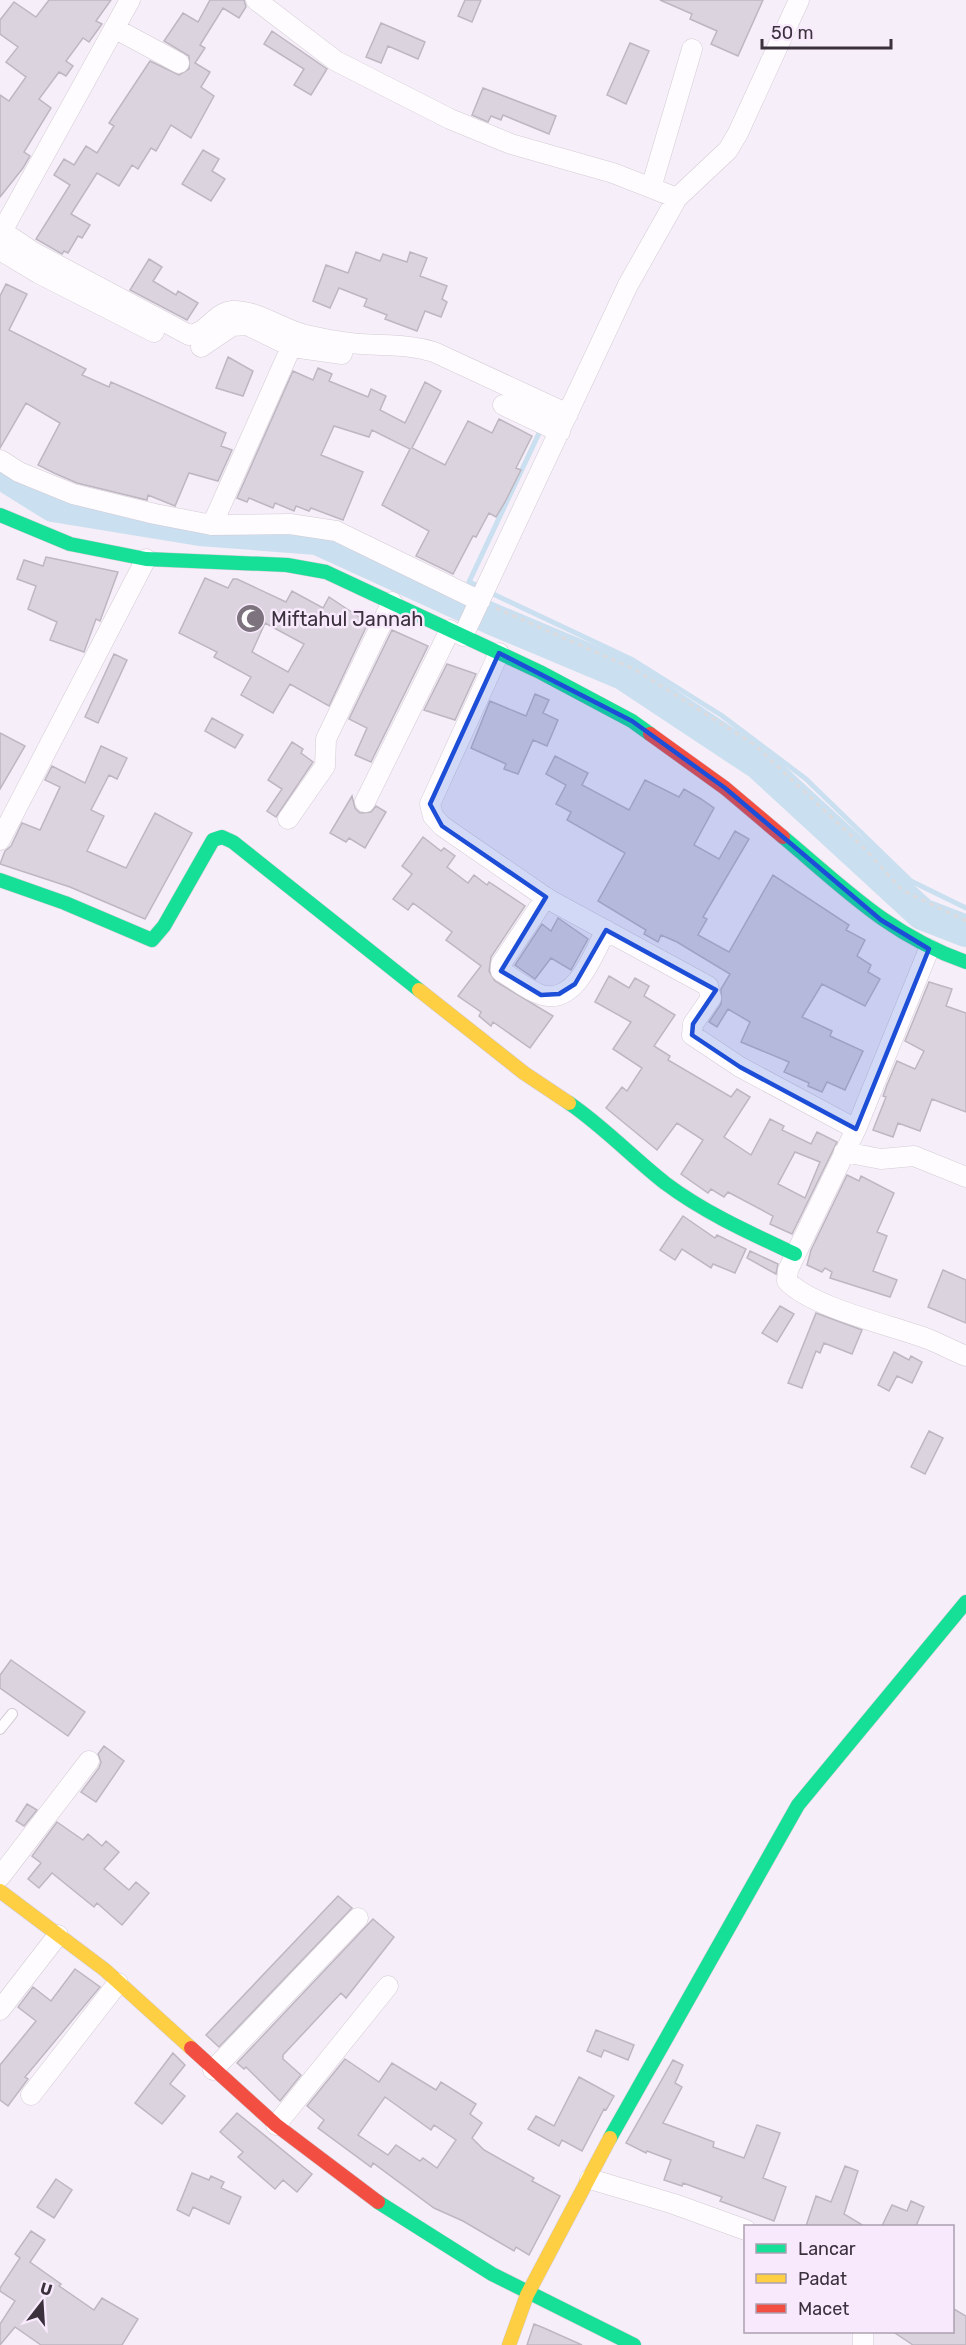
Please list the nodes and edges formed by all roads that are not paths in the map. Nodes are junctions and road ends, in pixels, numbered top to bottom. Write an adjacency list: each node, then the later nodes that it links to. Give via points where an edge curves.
1 (130, 0): 4 (street)
2 (256, 0): 7 (street, via 336,61 450,119 511,144)
3 (799, 0): 8 (street, via 728,150)
4 (114, 28): 6 (street); 9 (street)
5 (692, 50): 7 (street)
6 (178, 63)
7 (651, 188): 8 (street)
8 (677, 198): 12 (street)
9 (4, 235): 10 (street, via 189,335 197,335 232,311 247,313)
10 (294, 340): 12 (street, via 416,351); 15 (street)
11 (503, 405): 12 (street)
12 (555, 417): 17 (street)
13 (0, 460): 15 (street, via 73,494)
14 (0, 515): 16 (street, via 70,544)
15 (212, 525): 17 (street, via 290,524 336,531)
16 (146, 559): 18 (street, via 287,565 326,572); 23 (street)
17 (483, 596): 19 (street)
18 (392, 602): 19 (street); 22 (street, via 326,739 326,766)
19 (460, 631): 20 (street); 21 (street)
20 (499, 653): 25 (street, via 430,804 433,816 442,826); 27 (street, via 640,726 725,788 881,920)
21 (365, 802)
22 (288, 819)
23 (0, 840)
24 (0, 880): 32 (street, via 152,940 213,840 222,837 233,842 524,1072 598,1123 664,1182 708,1214)
25 (546, 897): 26 (street); 26 (street, via 501,964 501,971 541,995 559,994 575,984)
26 (606, 930): 29 (street, via 708,986 711,998 693,1023 692,1035 740,1067)
27 (929, 948): 28 (street); 29 (street)
28 (966, 962)
29 (856, 1129): 30 (street)
30 (844, 1152): 31 (street, via 881,1159 914,1156); 32 (street)
31 (966, 1177)
32 (795, 1254): 33 (street, via 787,1281 794,1288)
33 (966, 1356)
34 (966, 1602): 48 (street, via 798,1805)
35 (12, 1714): 36 (lane)
36 (0, 1729)
37 (88, 1761): 38 (street)
38 (0, 1877)
39 (0, 1891): 41 (street)
40 (357, 1918): 45 (street)
41 (58, 1935): 42 (street); 44 (street)
42 (118, 1983): 45 (street); 46 (street)
43 (388, 1986): 47 (street)
44 (0, 2010)
45 (213, 2070): 47 (street)
46 (31, 2095)
47 (276, 2125): 50 (street, via 433,2240)
48 (590, 2179): 49 (street); 50 (street)
49 (744, 2229)
50 (526, 2295): 51 (street); 52 (street)
51 (509, 2345)
52 (634, 2345)

